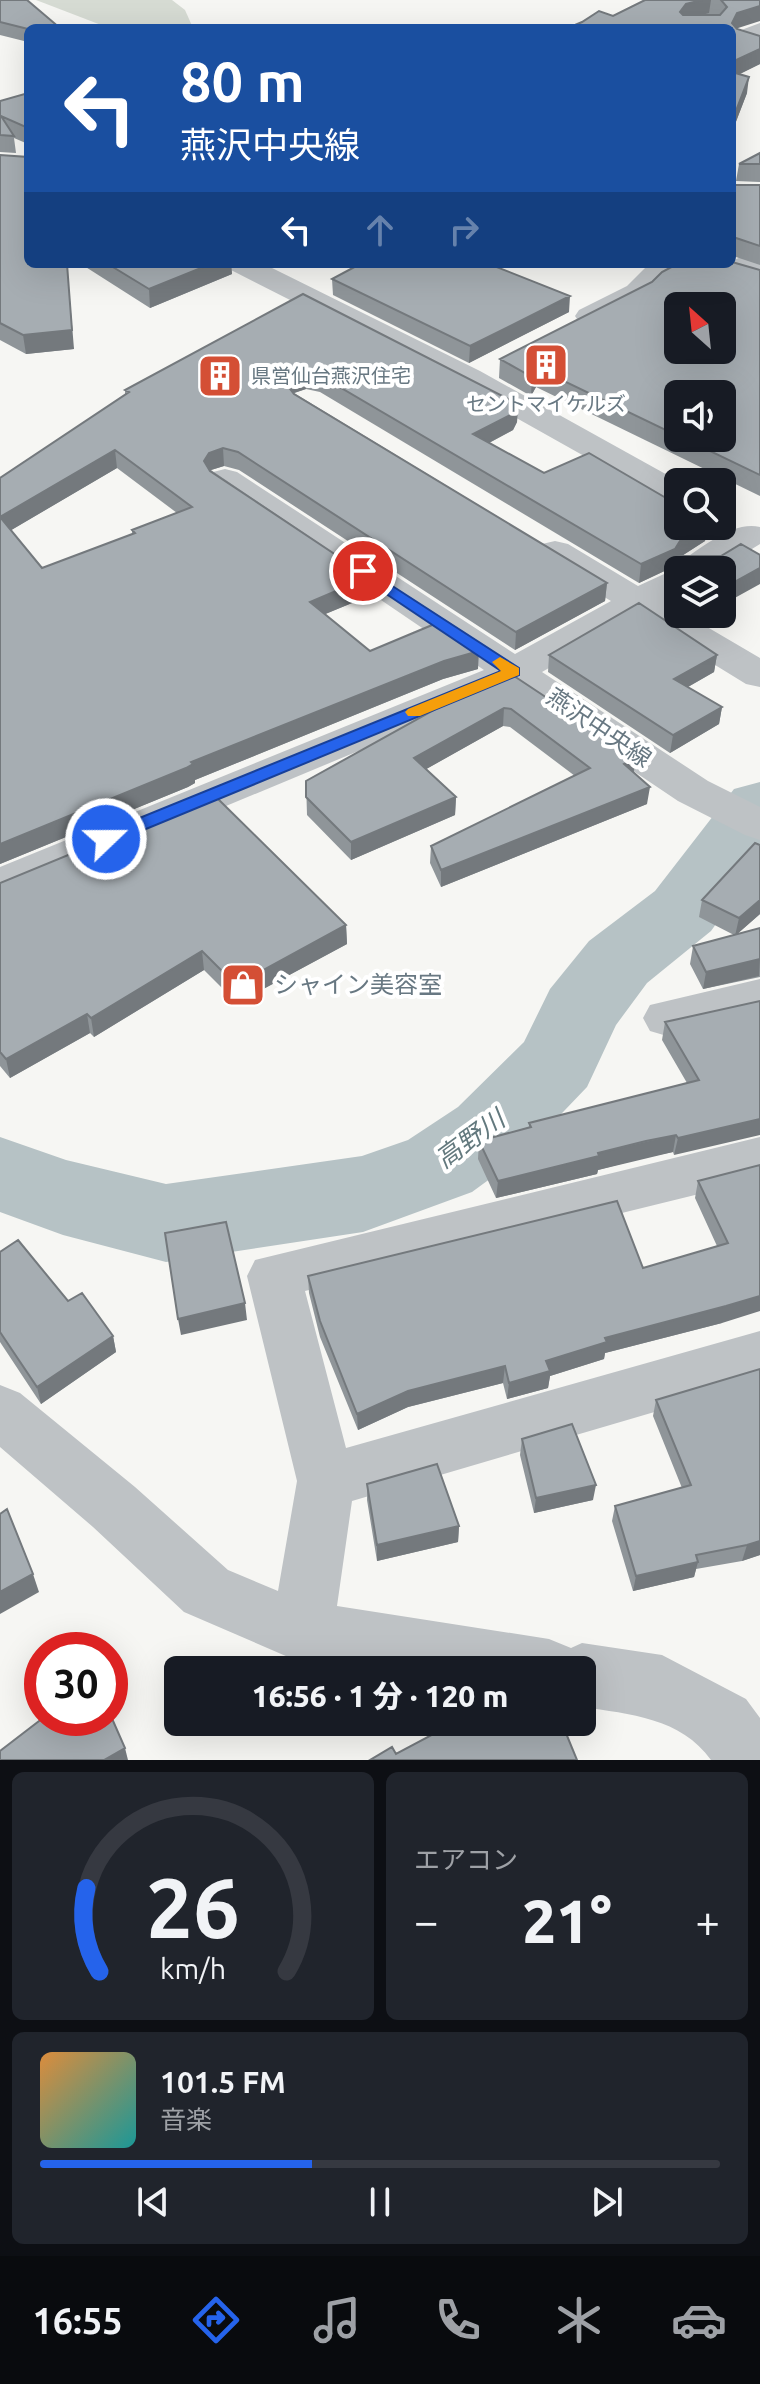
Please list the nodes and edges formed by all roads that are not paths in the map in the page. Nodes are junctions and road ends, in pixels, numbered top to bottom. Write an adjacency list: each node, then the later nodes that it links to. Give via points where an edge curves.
1 (760, 30): 2 (street, via 744,37)
2 (755, 55)
3 (250, 268): 7 (street, via 483,370)
4 (662, 268): 5 (street, via 638,292)
5 (567, 328)
6 (225, 479): 13 (street, 燕沢中央線)
7 (664, 486)
8 (744, 531): 10 (street)
9 (532, 538): 12 (street)
10 (711, 556)
11 (664, 587): 12 (street)
12 (639, 602): 13 (street); 14 (street)
13 (513, 672): 15 (street, 燕沢中央線, via 706,798); 16 (street)
14 (760, 675)
15 (760, 825)
16 (0, 884)
17 (760, 997): 18 (street)
18 (667, 1018)
19 (760, 1158): 22 (street, via 274,1276)
20 (760, 1356): 22 (street)
21 (7, 1427): 23 (street, via 206,1591)
22 (326, 1481): 23 (street)
23 (302, 1632): 24 (street)
24 (458, 1656)
25 (596, 1677): 26 (street, via 662,1687 723,1722)
26 (751, 1760)

